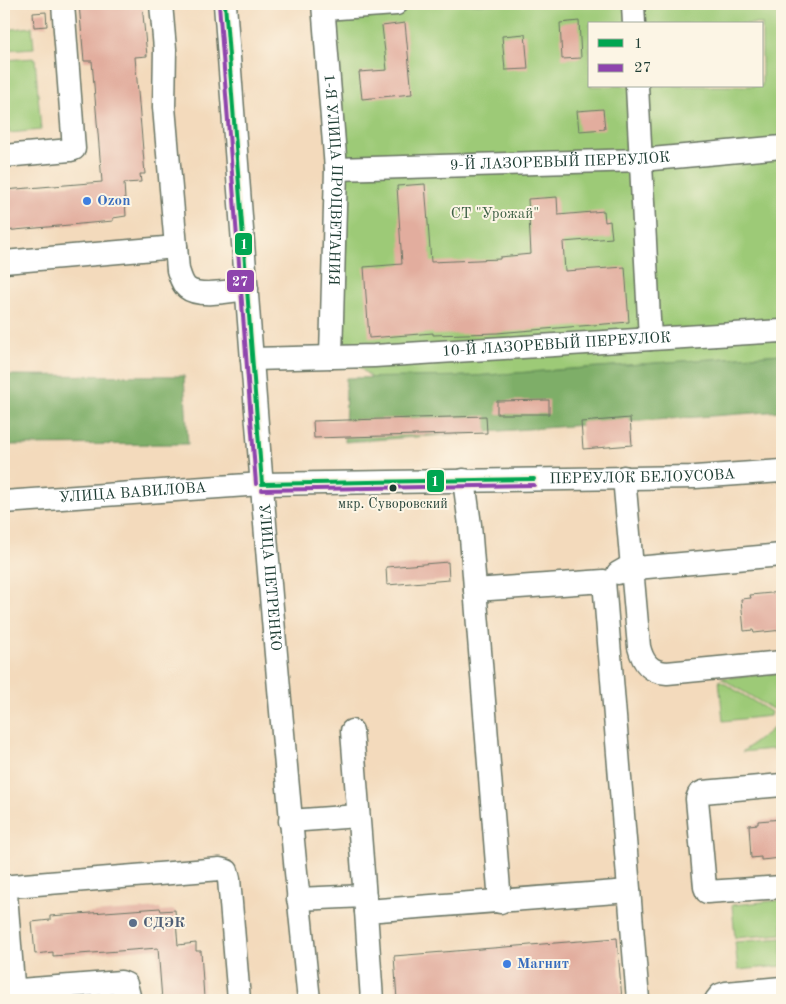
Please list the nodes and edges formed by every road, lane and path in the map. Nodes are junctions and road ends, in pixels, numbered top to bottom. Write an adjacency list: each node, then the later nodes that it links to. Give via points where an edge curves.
1 (63, 4): 10 (street, via 74,149)
2 (162, 4): 13 (street, via 164,108)
3 (225, 4): 15 (street, УЛИЦА ПЕТРЕНКО)
4 (396, 4): 6 (street)
5 (633, 4): 7 (street)
6 (324, 6): 12 (street, 1-Я УЛИЦА ПРОЦВЕТАНИЯ)
7 (634, 22)
8 (637, 88): 11 (street)
9 (782, 147): 11 (street, 9-Й ЛАЗОРЕВЫЙ ПЕРЕУЛОК)
10 (4, 156)
11 (640, 160): 12 (street, 9-Й ЛАЗОРЕВЫЙ ПЕРЕУЛОК); 17 (street)
12 (336, 169): 18 (street, 1-Я УЛИЦА ПРОЦВЕТАНИЯ)
13 (176, 247): 14 (street); 15 (street, via 178,270 186,287 203,293)
14 (4, 262)
15 (247, 290): 19 (street, УЛИЦА ПЕТРЕНКО)
16 (782, 331): 17 (street, 10-Й ЛАЗОРЕВЫЙ ПЕРЕУЛОК)
17 (650, 339): 18 (street, 10-Й ЛАЗОРЕВЫЙ ПЕРЕУЛОК)
18 (331, 357): 19 (street, 10-Й ЛАЗОРЕВЫЙ ПЕРЕУЛОК)
19 (252, 359): 23 (street, УЛИЦА ПЕТРЕНКО)
20 (782, 471): 21 (street, ПЕРЕУЛОК БЕЛОУСОВА, via 695,477)
21 (624, 477): 22 (street, ПЕРЕУЛОК БЕЛОУСОВА); 26 (street)
22 (464, 480): 23 (street, ПЕРЕУЛОК БЕЛОУСОВА); 28 (street)
23 (262, 484): 24 (street, УЛИЦА ВАВИЛОВА); 33 (street, УЛИЦА ПЕТРЕНКО)
24 (4, 502)
25 (782, 555): 26 (street)
26 (632, 568): 27 (street); 29 (street, via 639,647 648,666 668,673)
27 (604, 581): 28 (street); 35 (street)
28 (475, 590): 37 (street)
29 (782, 662)
30 (352, 731): 32 (street)
31 (782, 786): 34 (street, via 702,792 697,799 707,892)
32 (358, 816): 33 (street); 38 (street)
33 (290, 821): 36 (street, УЛИЦА ПЕТРЕНКО)
34 (782, 887)
35 (629, 891): 37 (street); 44 (street)
36 (298, 899): 38 (street); 42 (street, УЛИЦА ПЕТРЕНКО)
37 (500, 902): 38 (street)
38 (365, 904): 43 (street)
39 (782, 988): 45 (street, via 726,993)
40 (130, 1000): 41 (street, via 126,984 121,982 15,988 8,888 226,872 230,879)
41 (239, 1000)
42 (309, 1000)
43 (372, 1000)
44 (638, 1000)
45 (716, 1000)

